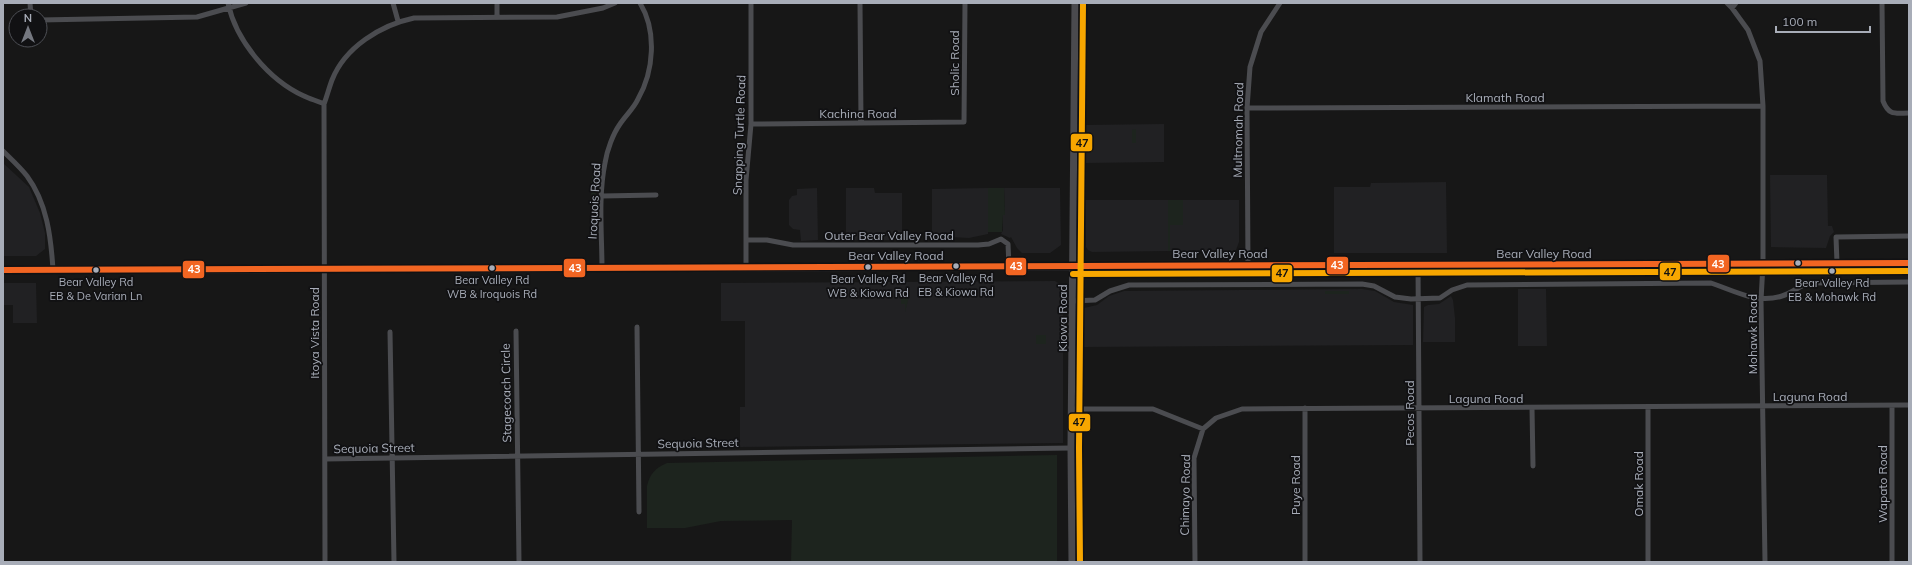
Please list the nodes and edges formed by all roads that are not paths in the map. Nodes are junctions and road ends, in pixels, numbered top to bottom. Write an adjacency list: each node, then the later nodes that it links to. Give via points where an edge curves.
1 (228, 3): 16 (street)
2 (246, 3): 16 (street)
3 (393, 3): 19 (street)
4 (497, 3): 17 (street)
5 (615, 3): 17 (street, Itoya Vista Road, via 603,8 557,17)
6 (640, 3): 29 (street, Iroquois Road, via 651,39 651,61 638,100 619,125 607,154)
7 (751, 3): 26 (street, Snapping Turtle Road)
8 (860, 3): 24 (street)
9 (965, 3): 25 (street, Sholic Road)
10 (1075, 3): 38 (street, Kiowa Road)
11 (1280, 3): 22 (street, Multnomah Road, via 1262,32 1250,67)
12 (1727, 3): 15 (street)
13 (1736, 3): 15 (street)
14 (1882, 3): 23 (street, via 1883,101 1886,110 1892,113)
15 (1732, 8): 21 (street, via 1748,30 1760,61)
16 (230, 9): 18 (street, via 197,17); 20 (street, via 241,37 254,55 282,82 304,96)
17 (497, 17): 19 (street, Itoya Vista Road, via 414,18)
18 (48, 20)
19 (398, 21): 20 (street, Itoya Vista Road, via 379,30 351,52 332,80)
20 (324, 104): 43 (street, Itoya Vista Road)
21 (1764, 106): 22 (street, Klamath Road); 34 (street, Mohawk Road)
22 (1246, 108): 35 (street, Multnomah Road)
23 (1909, 113)
24 (861, 122): 25 (street, Kachina Road); 26 (street, Kachina Road)
25 (964, 122)
26 (751, 124): 31 (street, Snapping Turtle Road, via 746,180)
27 (3, 151): 42 (street, via 26,175 44,207 50,231)
28 (656, 195): 29 (street)
29 (602, 196): 40 (street, Iroquois Road)
30 (1909, 236): 33 (street, via 1836,237)
31 (746, 240): 37 (street, Outer Bear Valley Road, via 767,240 793,245 965,245 989,244 1001,239 1008,244); 39 (street, Snapping Turtle Road)
32 (1909, 262): 33 (main road, Bear Valley Road)
33 (1837, 263): 34 (main road, Bear Valley Road)
34 (1763, 264): 36 (main road, Bear Valley Road); 46 (street, Mohawk Road)
35 (1248, 265): 36 (main road, Bear Valley Road); 38 (main road, Bear Valley Road)
36 (1418, 265): 45 (street, Pecos Road)
37 (1010, 266): 38 (main road, Bear Valley Road); 39 (main road, Bear Valley Road)
38 (1073, 266): 47 (street, Kiowa Road)
39 (746, 268): 40 (main road, Bear Valley Road)
40 (602, 269): 43 (main road, Bear Valley Road)
41 (3, 270): 42 (main road, Bear Valley Road)
42 (53, 270): 43 (main road, Bear Valley Road)
43 (324, 270): 64 (street, Itoya Vista Road)
44 (1909, 282): 46 (street, via 1809,283 1782,296)
45 (1419, 299): 46 (street, via 1440,298 1467,284 1711,283); 47 (street, via 1395,297 1374,286 1362,284 1129,285 1110,291 1095,300); 56 (street, Pecos Road)
46 (1761, 300): 51 (street, Mohawk Road)
47 (1073, 301): 58 (street, Kiowa Road)
48 (637, 327): 61 (street)
49 (516, 331): 62 (street, Stagecoach Circle)
50 (390, 332): 63 (street)
51 (1763, 406): 52 (street, Laguna Road); 54 (street, Laguna Road); 75 (street, Mohawk Road)
52 (1892, 406): 53 (street, Laguna Road); 76 (street, Wapato Road)
53 (1909, 406)
54 (1648, 407): 57 (street, Laguna Road); 74 (street, Omak Road)
55 (1305, 408): 56 (street, Laguna Road); 59 (street, Laguna Road, via 1242,409 1216,418); 72 (street, Puye Road)
56 (1419, 408): 57 (street, Laguna Road); 73 (street, Pecos Road)
57 (1532, 408): 65 (street)
58 (1072, 409): 59 (street, via 1153,409); 60 (street, Kiowa Road)
59 (1203, 429): 71 (street, Chimayo Road, via 1194,458)
60 (1071, 448): 61 (street, Sequoia Street); 70 (street, Kiowa Road)
61 (638, 454): 62 (street, Sequoia Street); 66 (street)
62 (517, 456): 63 (street, Sequoia Street); 69 (street, Stagecoach Circle)
63 (392, 458): 64 (street, Sequoia Street); 68 (street)
64 (325, 459): 67 (street, Itoya Vista Road)
65 (1533, 466)
66 (639, 512)
67 (325, 562)
68 (394, 562)
69 (519, 562)
70 (1072, 562)
71 (1195, 562)
72 (1305, 562)
73 (1420, 562)
74 (1648, 562)
75 (1765, 562)
76 (1892, 562)

